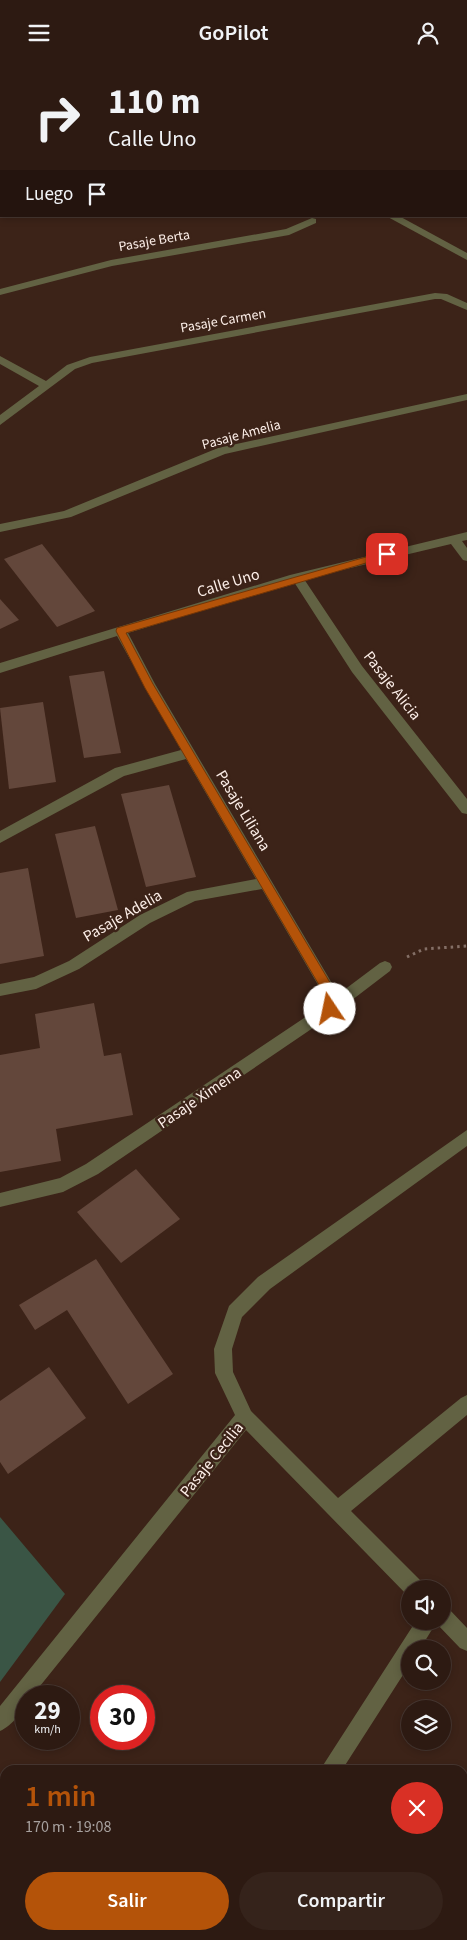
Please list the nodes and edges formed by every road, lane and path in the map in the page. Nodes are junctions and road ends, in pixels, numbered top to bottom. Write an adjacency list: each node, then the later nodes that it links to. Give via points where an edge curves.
1 (393, 217): 4 (street)
2 (312, 221): 6 (street, Pasaje Berta, via 289,232 111,263)
3 (467, 244): 4 (street)
4 (457, 251): 5 (street)
5 (467, 257)
6 (0, 292)
7 (467, 307): 9 (street, Pasaje Carmen, via 443,296 435,296 99,358 80,363)
8 (0, 359): 9 (street)
9 (47, 386): 11 (street, Pasaje Carmen)
10 (467, 397): 12 (street, Pasaje Amelia, via 222,451 67,514)
11 (0, 421)
12 (0, 528)
13 (467, 536): 14 (street, Calle Uno)
14 (454, 539): 15 (street); 16 (street, Calle Uno)
15 (467, 557)
16 (297, 578): 17 (street, Calle Uno); 20 (street, Pasaje Alicia, via 357,669)
17 (120, 631): 18 (street, Calle Uno); 19 (street, Pasaje Liliana)
18 (0, 668)
19 (189, 753): 21 (street, via 120,772); 22 (street, Pasaje Liliana)
20 (467, 809)
21 (0, 838)
22 (266, 883): 25 (street, Pasaje Adelia, via 192,896 145,919 74,965 36,983); 26 (street, Pasaje Liliana, via 328,989)
23 (467, 946): 24 (path, via 424,949)
24 (385, 967): 26 (street, Pasaje Ximena)
25 (0, 989)
26 (330, 1009): 28 (street, Pasaje Ximena, via 92,1169 62,1185)
27 (467, 1137): 30 (street, Pasaje Cecilia, via 264,1283 235,1312 224,1349 224,1373)
28 (0, 1200)
29 (467, 1404): 31 (street)
30 (245, 1417): 31 (street); 36 (street, Pasaje Cecilia)
31 (337, 1511): 32 (street)
32 (406, 1580)
33 (451, 1625): 35 (street)
34 (421, 1630): 37 (street)
35 (467, 1641)
36 (0, 1721)
37 (333, 1765)

